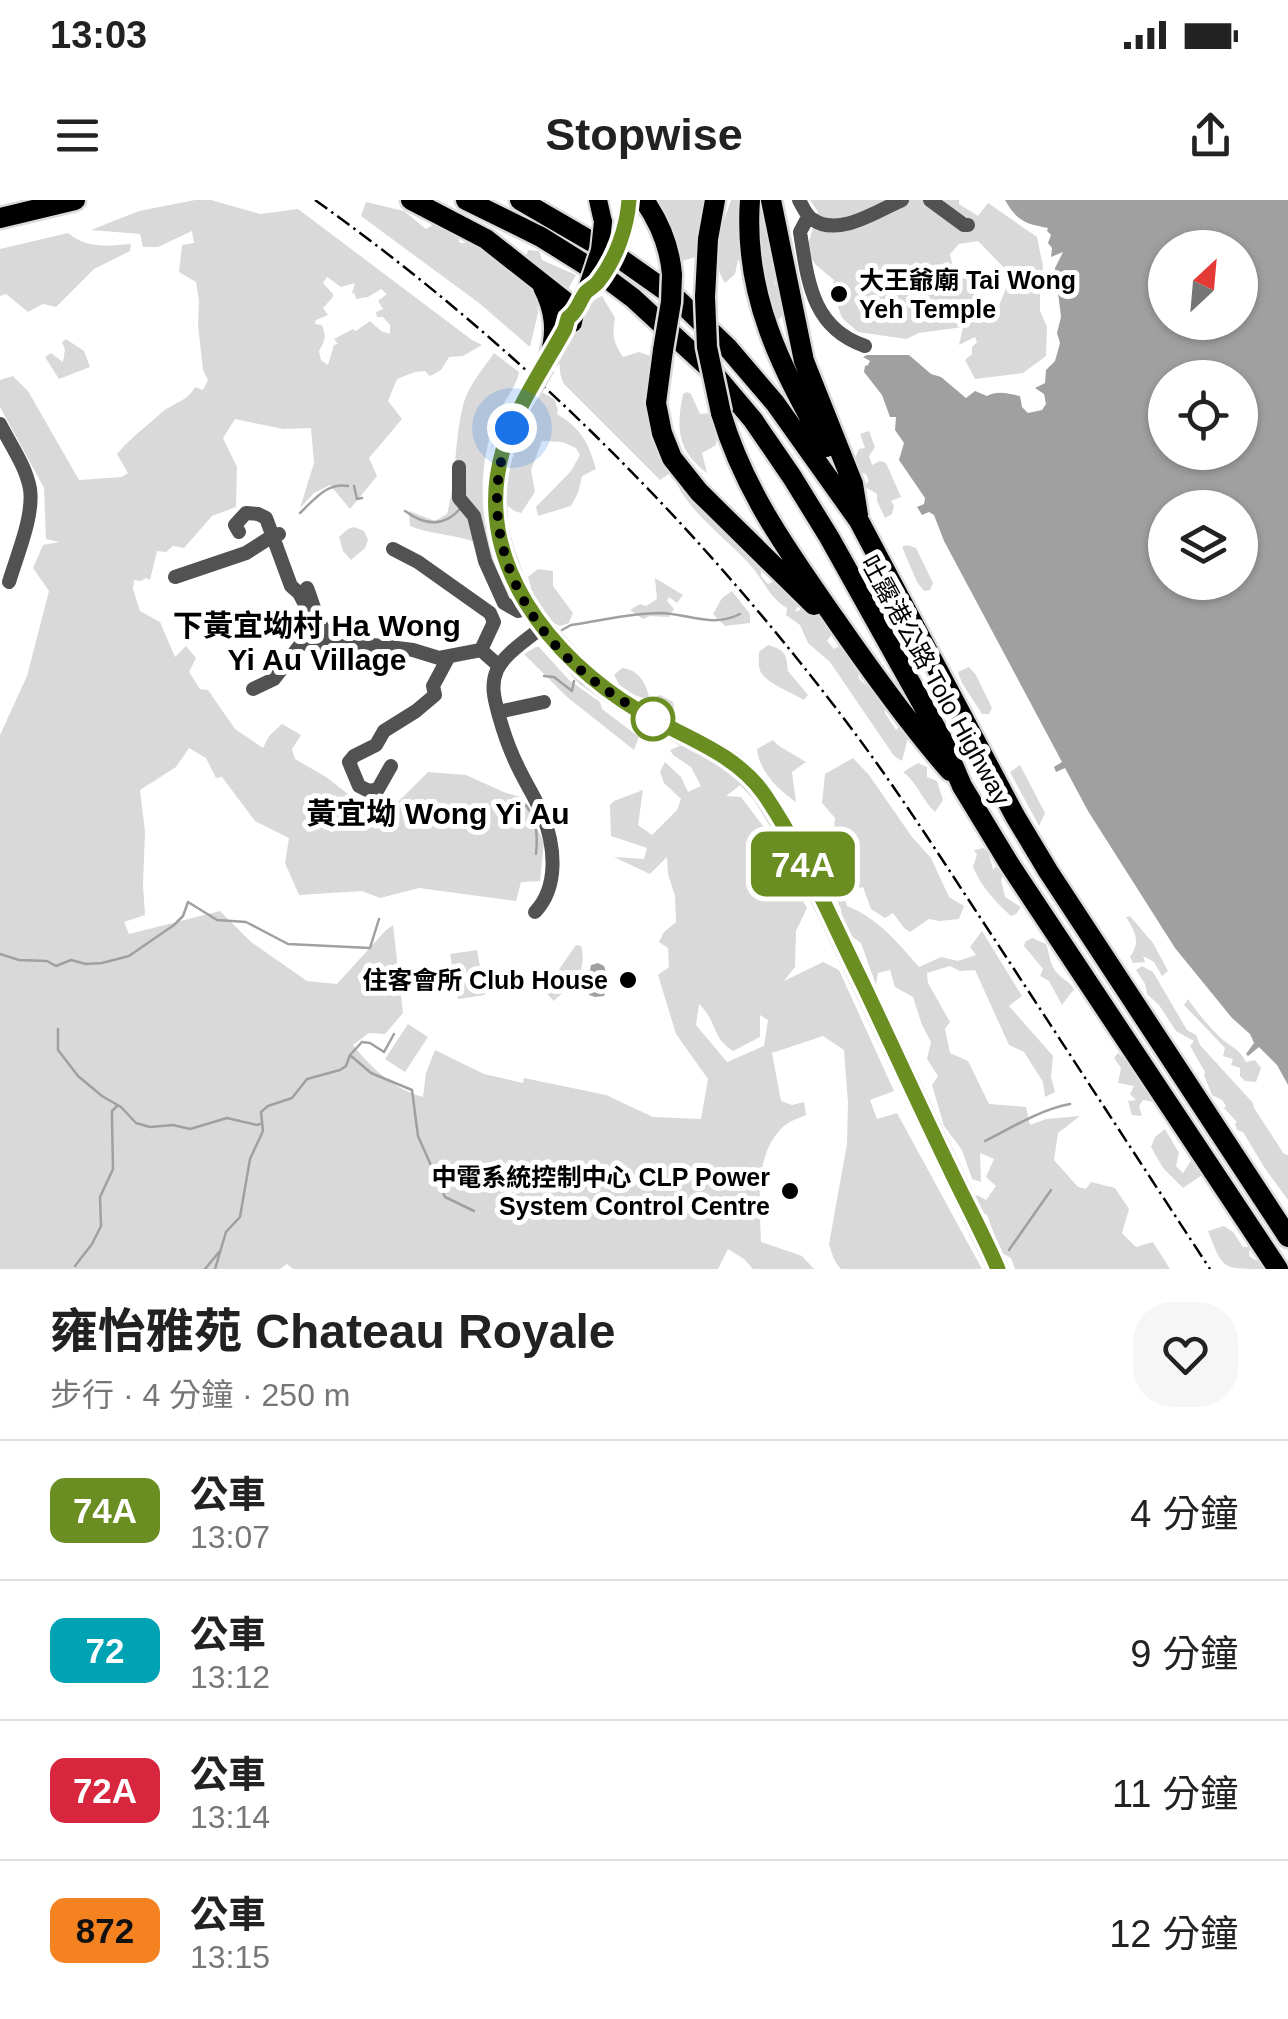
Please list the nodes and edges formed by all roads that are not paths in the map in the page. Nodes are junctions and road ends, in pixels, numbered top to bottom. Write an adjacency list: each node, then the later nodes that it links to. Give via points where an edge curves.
1 (75, 200): 14 (highway)
2 (411, 200): 16 (highway, via 486,240)
3 (466, 200): 41 (highway, 吐露港公路 Tolo Highway, via 605,277 732,393 830,537)
4 (520, 200): 23 (highway, 吐露港公路 Tolo Highway, via 618,257 702,322 743,364)
5 (598, 200): 17 (main road, bridge, via 603,222)
6 (715, 200): 33 (highway, bridge, via 705,297 720,413 758,504)
7 (750, 200): 23 (highway, via 758,296 776,352)
8 (772, 200): 23 (highway, via 804,360 853,484)
9 (799, 200): 13 (street)
10 (902, 200): 13 (street, via 838,227)
11 (930, 200): 15 (street)
12 (634, 204): 17 (main road, bridge, via 614,254); 33 (highway, bridge, via 663,232 669,252 671,302 656,393 672,458)
13 (808, 217): 19 (street, via 800,232 817,307 832,329)
14 (0, 218)
15 (968, 224)
16 (539, 281): 18 (highway); 20 (highway, via 554,318)
17 (591, 286): 18 (main road)
18 (572, 318): 20 (main road)
19 (866, 346)
20 (547, 361): 30 (main road, bridge, via 503,447 496,490 504,552 523,578)
21 (0, 424): 28 (street, via 24,470 31,501)
22 (458, 467): 30 (street, via 459,498 474,516 504,603 518,611)
23 (857, 512): 43 (highway, 吐露港公路 Tolo Highway, via 1015,816)
24 (238, 532): 25 (street, via 246,514 258,514)
25 (277, 534): 27 (street, via 246,553); 32 (street, via 291,586 321,640 329,646)
26 (393, 549): 34 (street, via 490,613 494,622)
27 (175, 577)
28 (9, 582)
29 (306, 588): 32 (street, via 327,636)
30 (529, 608): 31 (main road)
31 (542, 627): 36 (street); 44 (main road, via 573,663 734,763 762,792 827,910)
32 (342, 640): 35 (street); 37 (street, via 332,652 304,640 274,679)
33 (854, 646): 41 (highway)
34 (480, 650): 35 (street); 36 (street)
35 (448, 658): 40 (street, via 433,686 436,695 349,762 369,790 378,789)
36 (499, 666): 39 (street, via 493,686)
37 (253, 689)
38 (544, 702): 39 (street)
39 (498, 712): 42 (street, via 548,831 550,886)
40 (390, 766)
41 (962, 786): 45 (highway, 吐露港公路 Tolo Highway)
42 (535, 912)
43 (1288, 1237)
44 (998, 1269)
45 (1278, 1269)

